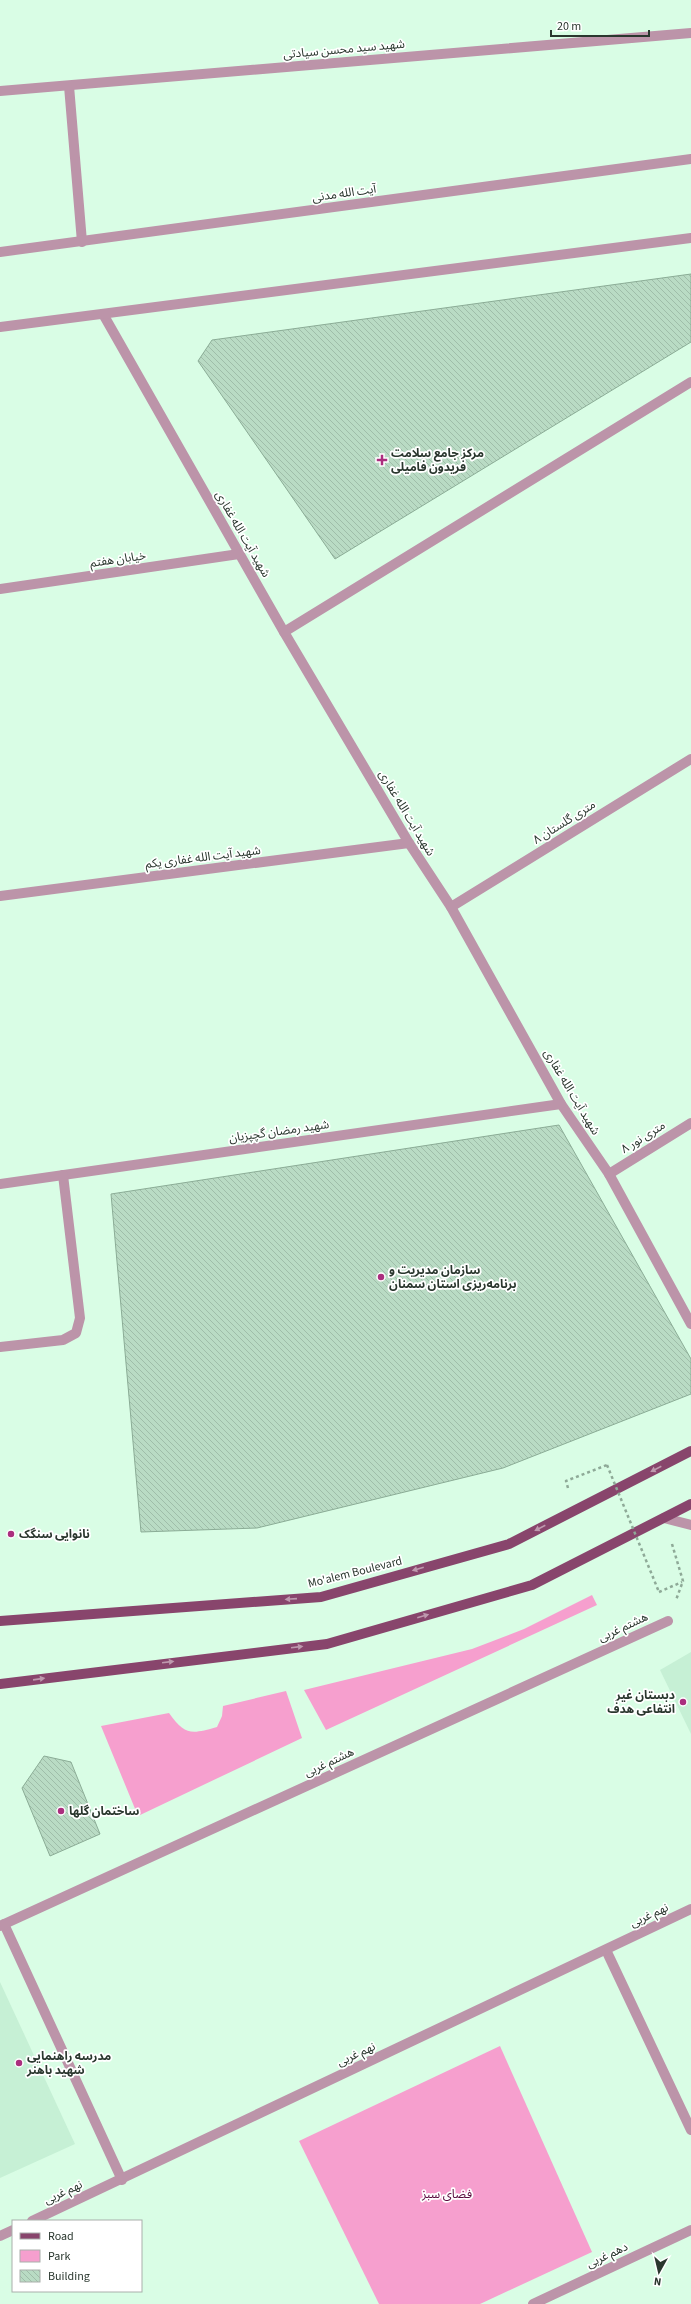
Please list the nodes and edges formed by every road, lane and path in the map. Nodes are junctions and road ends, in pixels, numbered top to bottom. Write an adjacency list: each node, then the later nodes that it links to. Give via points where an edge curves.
1 (691, 33): 2 (street, شهید سید محسن سیادتی)
2 (69, 86): 3 (street, شهید سید محسن سیادتی); 6 (street)
3 (0, 91)
4 (691, 160): 6 (street, آیت الله مدنی)
5 (691, 238): 8 (street)
6 (82, 242): 7 (street, آیت الله مدنی)
7 (0, 252)
8 (103, 314): 9 (street); 11 (street, شهید آیت الله غفاری)
9 (0, 327)
10 (691, 382): 13 (street)
11 (239, 554): 12 (street, خیابان هفتم); 13 (street, شهید آیت الله غفاری)
12 (0, 589)
13 (284, 632): 15 (street, شهید آیت الله غفاری)
14 (691, 759): 17 (street, ۸ متری گلستان)
15 (409, 843): 16 (street, شهید آیت الله غفاری یکم); 17 (street, شهید آیت الله غفاری)
16 (0, 896)
17 (451, 907): 18 (street, شهید آیت الله غفاری)
18 (561, 1104): 20 (street, شهید آیت الله غفاری); 21 (street, شهید رمضان گچپزیان)
19 (691, 1123): 20 (street, ۸ متری نور)
20 (609, 1174): 23 (street, شهید آیت الله غفاری)
21 (63, 1175): 22 (street, شهید رمضان گچپزیان); 24 (street, via 80,1318 76,1333 63,1340)
22 (0, 1184)
23 (691, 1324)
24 (0, 1347)
25 (691, 1452): 31 (main road, Mo'alem Boulevard, one-way to 31, via 509,1544 320,1596)
26 (566, 1481): 28 (path, bridge, via 607,1465 659,1592 682,1581)
27 (691, 1504): 28 (main road)
28 (664, 1518): 29 (street); 32 (main road, one-way to 28, via 327,1644 532,1585)
29 (691, 1525)
30 (668, 1621): 34 (street, هشتم غربی)
31 (0, 1622)
32 (0, 1684)
33 (691, 1909): 35 (street, نهم غربی)
34 (2, 1925): 37 (street)
35 (606, 1950): 36 (street); 37 (street, نهم غربی)
36 (691, 2130)
37 (122, 2180): 38 (street, نهم غربی)
38 (34, 2220)
39 (12, 2230): 41 (street)
40 (691, 2230): 42 (street, دهم غربی)
41 (0, 2236)
42 (533, 2304)

